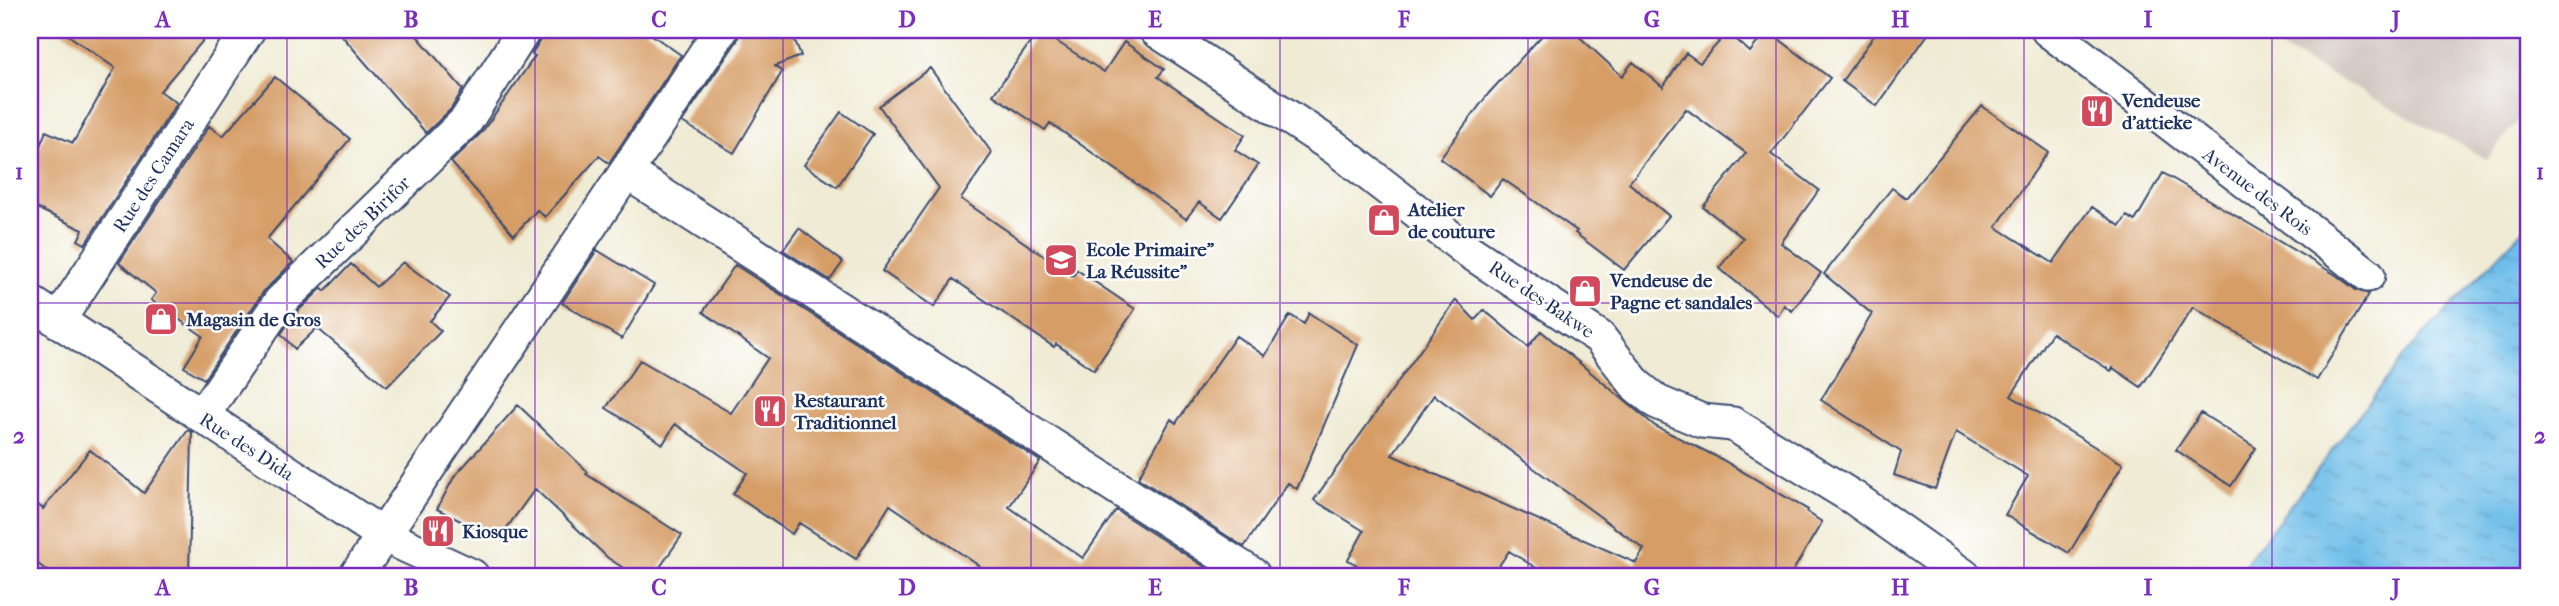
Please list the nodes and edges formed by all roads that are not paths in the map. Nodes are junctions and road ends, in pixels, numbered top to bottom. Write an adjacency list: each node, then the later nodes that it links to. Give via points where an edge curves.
1 (248, 30): 9 (street, Rue des Camara)
2 (524, 30): 10 (street, Rue des Birifor, via 466,121 281,302)
3 (722, 30): 6 (street)
4 (1156, 30): 15 (street, Rue des Bakwe, via 1334,147 1464,248 1599,337 1637,386 1657,402 1702,421 1732,424 1854,498)
5 (2048, 30): 7 (street, Avenue des Rois)
6 (628, 173): 11 (street); 12 (street)
7 (2368, 275)
8 (30, 302): 9 (street, Rue des Dida)
9 (58, 321): 10 (street, Rue des Dida)
10 (202, 416): 11 (street, Rue des Dida)
11 (383, 535): 13 (street); 14 (street, Rue des Dida)
12 (1253, 575)
13 (356, 576)
14 (472, 576)
15 (1964, 576)

